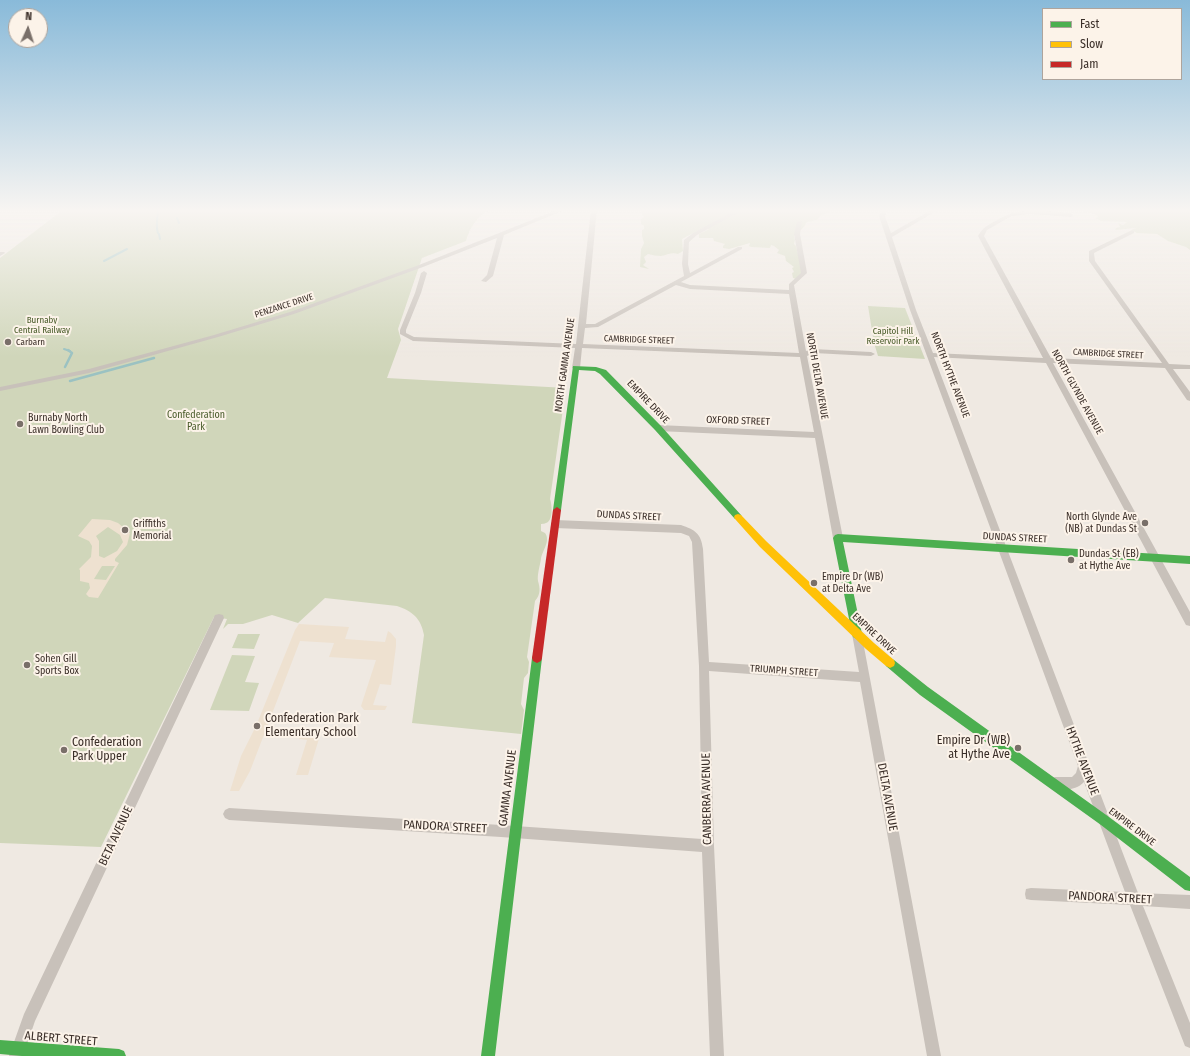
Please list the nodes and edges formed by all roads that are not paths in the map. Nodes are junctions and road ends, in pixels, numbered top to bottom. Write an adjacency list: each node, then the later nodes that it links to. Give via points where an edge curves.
1 (438, 258): 24 (street, PENZANCE DRIVE, via 327,301 266,321 81,373)
2 (495, 258): 12 (street, via 490,276)
3 (589, 258): 15 (street, NORTH GAMMA AVENUE)
4 (685, 258): 11 (street)
5 (721, 258): 11 (street)
6 (801, 258): 14 (street, via 804,273 791,284)
7 (896, 258): 19 (street, NORTH HYTHE AVENUE)
8 (993, 258): 20 (street, NORTH GLYNDE AVENUE)
9 (1092, 258): 21 (street)
10 (424, 273): 16 (street, CAMBRIDGE STREET, via 403,330 406,337 419,340)
11 (687, 276): 13 (street)
12 (484, 281)
13 (676, 283): 14 (street, via 690,287); 15 (street, via 596,326)
14 (792, 292): 18 (street, NORTH DELTA AVENUE)
15 (582, 326): 16 (street, NORTH GAMMA AVENUE)
16 (579, 346): 18 (street, CAMBRIDGE STREET); 23 (street, NORTH GAMMA AVENUE)
17 (871, 354): 18 (street, CAMBRIDGE STREET, via 813,351)
18 (803, 355): 27 (street, NORTH DELTA AVENUE)
19 (930, 355): 20 (street, CAMBRIDGE STREET); 31 (street, NORTH HYTHE AVENUE)
20 (1048, 360): 21 (street, CAMBRIDGE STREET); 32 (street, NORTH GLYNDE AVENUE)
21 (1167, 366): 22 (street, CAMBRIDGE STREET); 25 (street)
22 (1190, 367)
23 (576, 368): 26 (street, EMPIRE DRIVE, via 603,372); 28 (street, NORTH GAMMA AVENUE)
24 (0, 389)
25 (1190, 398)
26 (658, 428): 27 (street, OXFORD STREET); 36 (street, EMPIRE DRIVE, via 763,544)
27 (818, 435): 29 (street, NORTH DELTA AVENUE)
28 (554, 524): 30 (street, DUNDAS STREET, via 681,529 692,533); 43 (street, GAMMA AVENUE)
29 (838, 538): 31 (street, DUNDAS STREET); 36 (street, DELTA AVENUE)
30 (696, 541): 37 (street, CANBERRA AVENUE)
31 (1002, 549): 32 (street, DUNDAS STREET); 39 (street, HYTHE AVENUE)
32 (1155, 558): 33 (street, DUNDAS STREET); 35 (street, NORTH GLYNDE AVENUE)
33 (1190, 560)
34 (219, 618): 51 (street, BETA AVENUE, via 29,1019)
35 (1190, 622)
36 (857, 634): 38 (street, DELTA AVENUE); 40 (street, EMPIRE DRIVE, via 913,682)
37 (704, 666): 38 (street, TRIUMPH STREET); 44 (street, CANBERRA AVENUE)
38 (865, 677): 55 (street, DELTA AVENUE)
39 (1084, 764): 40 (street, via 1082,776 1078,781 1072,784); 42 (street, HYTHE AVENUE)
40 (1052, 783): 42 (street, EMPIRE DRIVE)
41 (229, 814): 43 (street, PANDORA STREET)
42 (1105, 821): 45 (street, EMPIRE DRIVE); 47 (street, HYTHE AVENUE)
43 (515, 832): 44 (street, PANDORA STREET); 53 (street, GAMMA AVENUE)
44 (708, 846): 54 (street, CANBERRA AVENUE)
45 (1190, 885)
46 (1031, 894): 47 (street, PANDORA STREET)
47 (1134, 899): 48 (street, PANDORA STREET); 49 (street, HYTHE AVENUE)
48 (1190, 902)
49 (1190, 1041)
50 (0, 1047): 51 (street, ALBERT STREET)
51 (17, 1052): 52 (street, ALBERT STREET)
52 (119, 1056)
53 (488, 1056)
54 (717, 1056)
55 (934, 1056)

